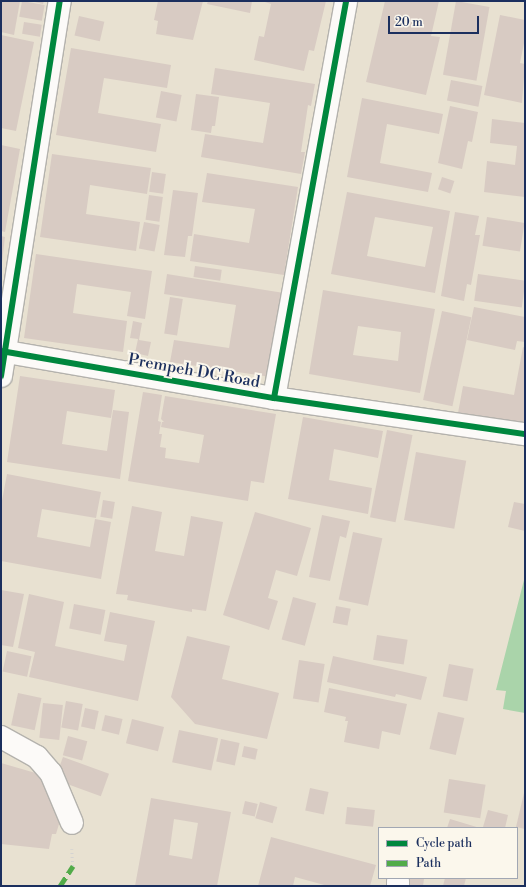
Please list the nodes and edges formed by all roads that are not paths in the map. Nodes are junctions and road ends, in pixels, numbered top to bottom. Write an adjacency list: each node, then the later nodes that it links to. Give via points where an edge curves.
1 (60, 1): 3 (street)
2 (346, 1): 5 (street)
3 (3, 351): 4 (street); 5 (street, Prempeh DC Road)
4 (1, 376)
5 (274, 398): 6 (street, Prempeh DC Road)
6 (525, 434)
7 (1, 736): 8 (street, via 37,757 51,773)
8 (72, 823)

